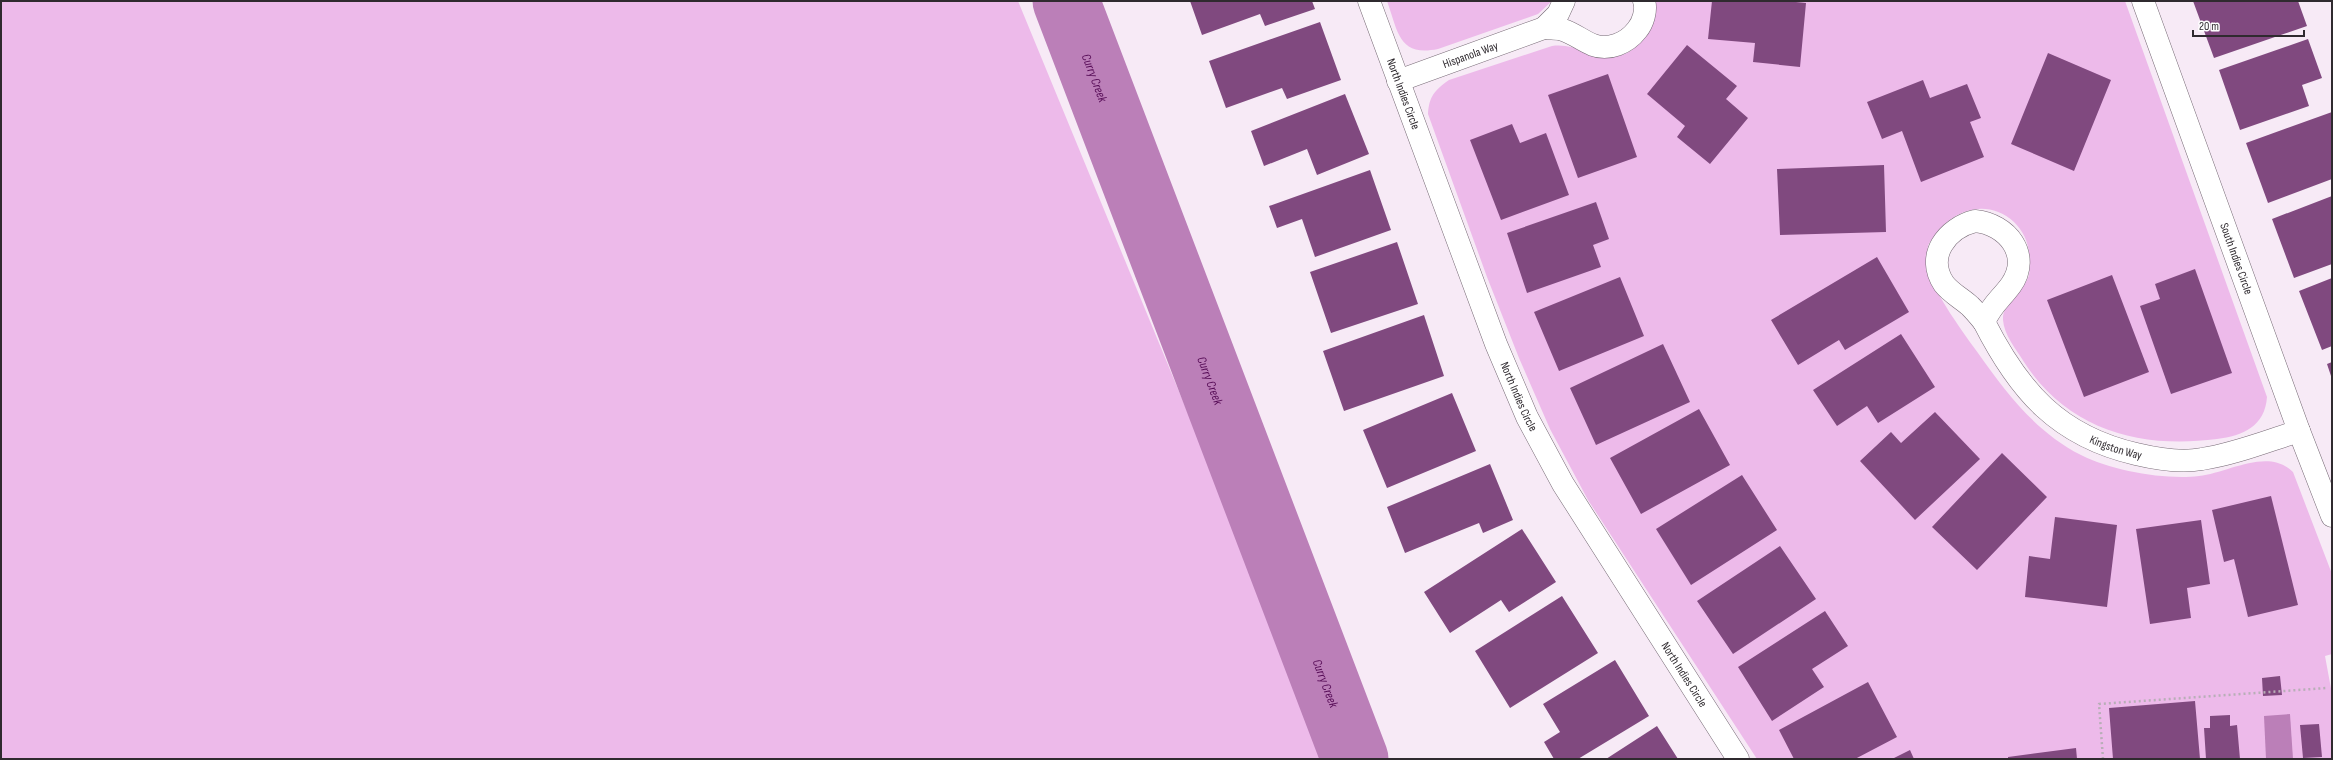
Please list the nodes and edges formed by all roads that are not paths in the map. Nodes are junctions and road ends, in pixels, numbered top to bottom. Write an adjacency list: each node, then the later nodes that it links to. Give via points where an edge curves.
1 (1368, 1): 6 (street, North Indies Circle)
2 (1564, 1): 5 (street, Hispanola Way, via 1558,14)
3 (1644, 1): 5 (street, Hispanola Way, via 1644,17 1638,29 1620,44 1594,46 1563,30)
4 (2143, 1): 8 (street, South Indies Circle)
5 (1544, 28): 6 (street, Hispanola Way)
6 (1398, 81): 10 (street, North Indies Circle, via 1496,344 1542,448 1584,519)
7 (1984, 322): 8 (street, Kingston Way, via 2005,361 2034,398 2062,423 2099,443 2145,456 2201,460)
8 (2299, 431): 9 (street, South Indies Circle)
9 (2332, 516)
10 (1738, 759)

